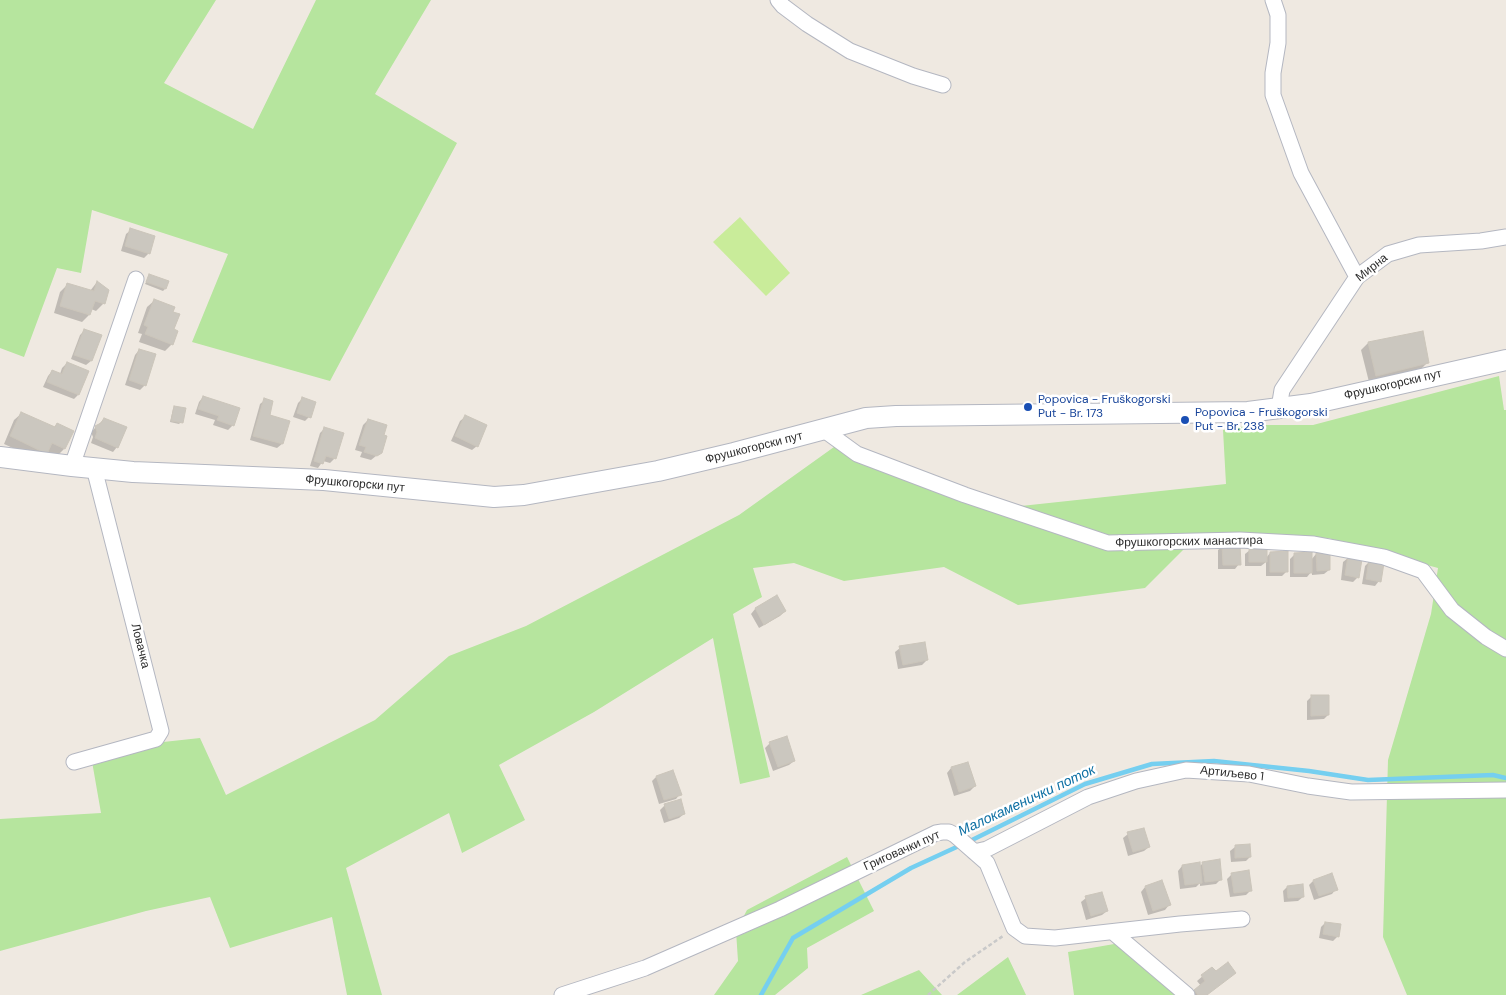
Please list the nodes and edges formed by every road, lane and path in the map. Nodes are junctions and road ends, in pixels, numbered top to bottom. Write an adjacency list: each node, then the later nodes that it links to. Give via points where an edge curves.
1 (778, 0): 3 (street, via 807,24 850,51)
2 (1273, 0): 5 (street, via 1278,15 1278,43 1273,95 1301,173)
3 (943, 85)
4 (1506, 237): 5 (street, Мирна, via 1419,245 1388,254)
5 (1356, 278): 8 (street, Мирна, via 1282,390)
6 (136, 279): 11 (street)
7 (1506, 360): 8 (street, Фрушкогорски пут, via 1311,404)
8 (1279, 408): 9 (street, Фрушкогорски пут, via 1248,412 896,416 866,418)
9 (824, 430): 12 (street, Фрушкогорски пут, via 658,471 494,497 324,480); 13 (street, Фрушкогорских манастира, via 857,454 965,495 1108,543 1240,540 1314,544 1384,557 1423,571 1452,610)
10 (0, 457): 11 (street, Фрушкогорски пут)
11 (72, 466): 12 (street, Фрушкогорски пут)
12 (94, 468): 14 (street, Ловачка, via 161,731 156,739)
13 (1506, 649)
14 (74, 762)
15 (1506, 790): 16 (street, Артиљево 1, via 1351,792 1249,774 1186,770 1136,781 1088,797 987,849)
16 (974, 852): 18 (street, Григовачки пут, via 987,863); 20 (street, Григовачки пут, via 955,835 936,833 780,909 646,968)
17 (1242, 919): 19 (street)
18 (1014, 928): 19 (street, via 1024,936 1055,938); 21 (path, via 965,962)
19 (1114, 932): 22 (street)
20 (562, 995)
21 (928, 995)
22 (1187, 995)

